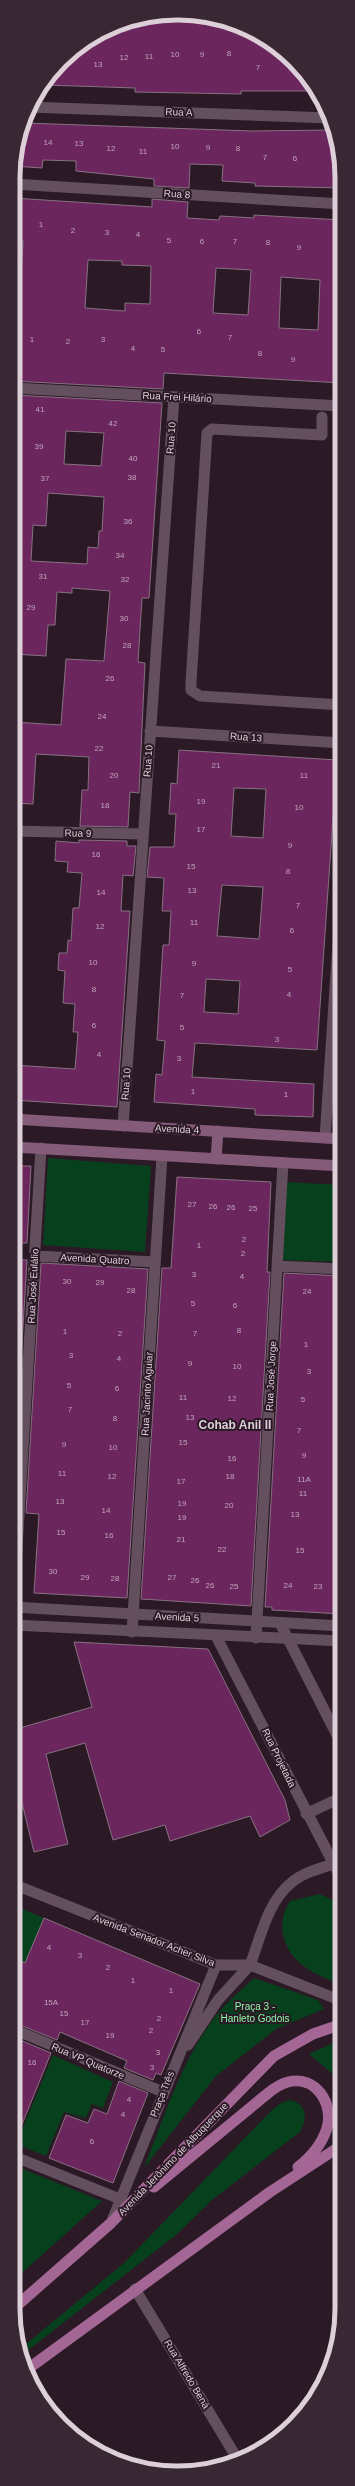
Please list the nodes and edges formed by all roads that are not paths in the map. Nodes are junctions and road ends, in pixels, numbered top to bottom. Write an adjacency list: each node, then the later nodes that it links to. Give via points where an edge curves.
1 (36, 107): 2 (street, Rua A)
2 (323, 118)
3 (20, 184): 4 (street, Rua 8)
4 (335, 204)
5 (20, 388): 6 (street, Rua Frei Hilário)
6 (174, 397): 7 (street, Rua Frei Hilário); 10 (street, Rua 10)
7 (335, 406)
8 (322, 416): 9 (street, via 322,435 212,429 207,433 190,682 192,690 200,696)
9 (335, 705)
10 (150, 731): 11 (street, Rua 13); 13 (street, Rua 10)
11 (335, 743)
12 (20, 831): 13 (street, Rua 9)
13 (143, 834): 16 (street, Rua 10)
14 (335, 1004): 18 (street)
15 (20, 1119): 16 (main road, Avenida 4)
16 (123, 1126): 17 (main road, Avenida 4)
17 (218, 1131): 18 (main road, Avenida 4); 23 (main road)
18 (326, 1138): 19 (main road, Avenida 4)
19 (335, 1139)
20 (20, 1147): 21 (main road)
21 (41, 1148): 22 (main road); 26 (street, Rua José Eulálio)
22 (162, 1156): 23 (main road); 27 (street, Rua Jacinto Aguiar)
23 (216, 1159): 24 (main road)
24 (283, 1163): 25 (main road); 28 (street, Rua José Jorge)
25 (335, 1166)
26 (35, 1256): 27 (street, Avenida Quatro); 30 (street, Rua José Eulálio)
27 (155, 1262): 32 (street, Rua Jacinto Aguiar)
28 (277, 1266): 29 (street); 33 (street, Rua José Jorge)
29 (335, 1269)
30 (20, 1495)
31 (20, 1607): 32 (street, Avenida 5)
32 (134, 1614): 33 (street, Avenida 5); 37 (street, Rua Jacinto Aguiar)
33 (256, 1621): 34 (street, Avenida 5); 39 (street, Rua José Jorge)
34 (280, 1622): 36 (street, Avenida 5); 40 (street)
35 (20, 1625): 37 (street, Avenida 5)
36 (335, 1626)
37 (132, 1632): 38 (street, Avenida 5)
38 (216, 1636): 39 (street, Avenida 5); 44 (street, Rua Projetada)
39 (256, 1638): 40 (street, Avenida 5)
40 (289, 1639): 41 (street, Avenida 5); 42 (street)
41 (335, 1642)
42 (335, 1731)
43 (335, 1800): 44 (street)
44 (306, 1814): 45 (street, Rua Projetada)
45 (335, 1859)
46 (335, 1863): 49 (street, via 304,1874 290,1883 280,1895 263,1929)
47 (20, 1887): 48 (street, Avenida Senador Acher Silva)
48 (216, 1965): 49 (street, Avenida Senador Acher Silva); 53 (street, Praça Três)
49 (250, 1965): 50 (street, Avenida Senador Acher Silva); 53 (street, via 227,1989 207,2016)
50 (335, 1998)
51 (335, 2027): 58 (main road, Avenida Jerônimo de Albuquerque, via 306,2037 274,2056)
52 (20, 2032): 53 (street, Rua VP Quatorze)
53 (163, 2092): 57 (street, Praça Três)
54 (335, 2150): 56 (main road)
55 (20, 2159): 57 (street)
56 (270, 2192): 58 (main road, via 311,2155 326,2129 326,2101 320,2091 309,2084 288,2082 267,2094); 59 (main road)
57 (120, 2200): 58 (street, Praça Três)
58 (111, 2223): 60 (main road, Avenida Jerônimo de Albuquerque)
59 (135, 2289): 61 (main road); 62 (street, Rua Alfredo Bená)
60 (20, 2303)
61 (31, 2367)
62 (235, 2455)

